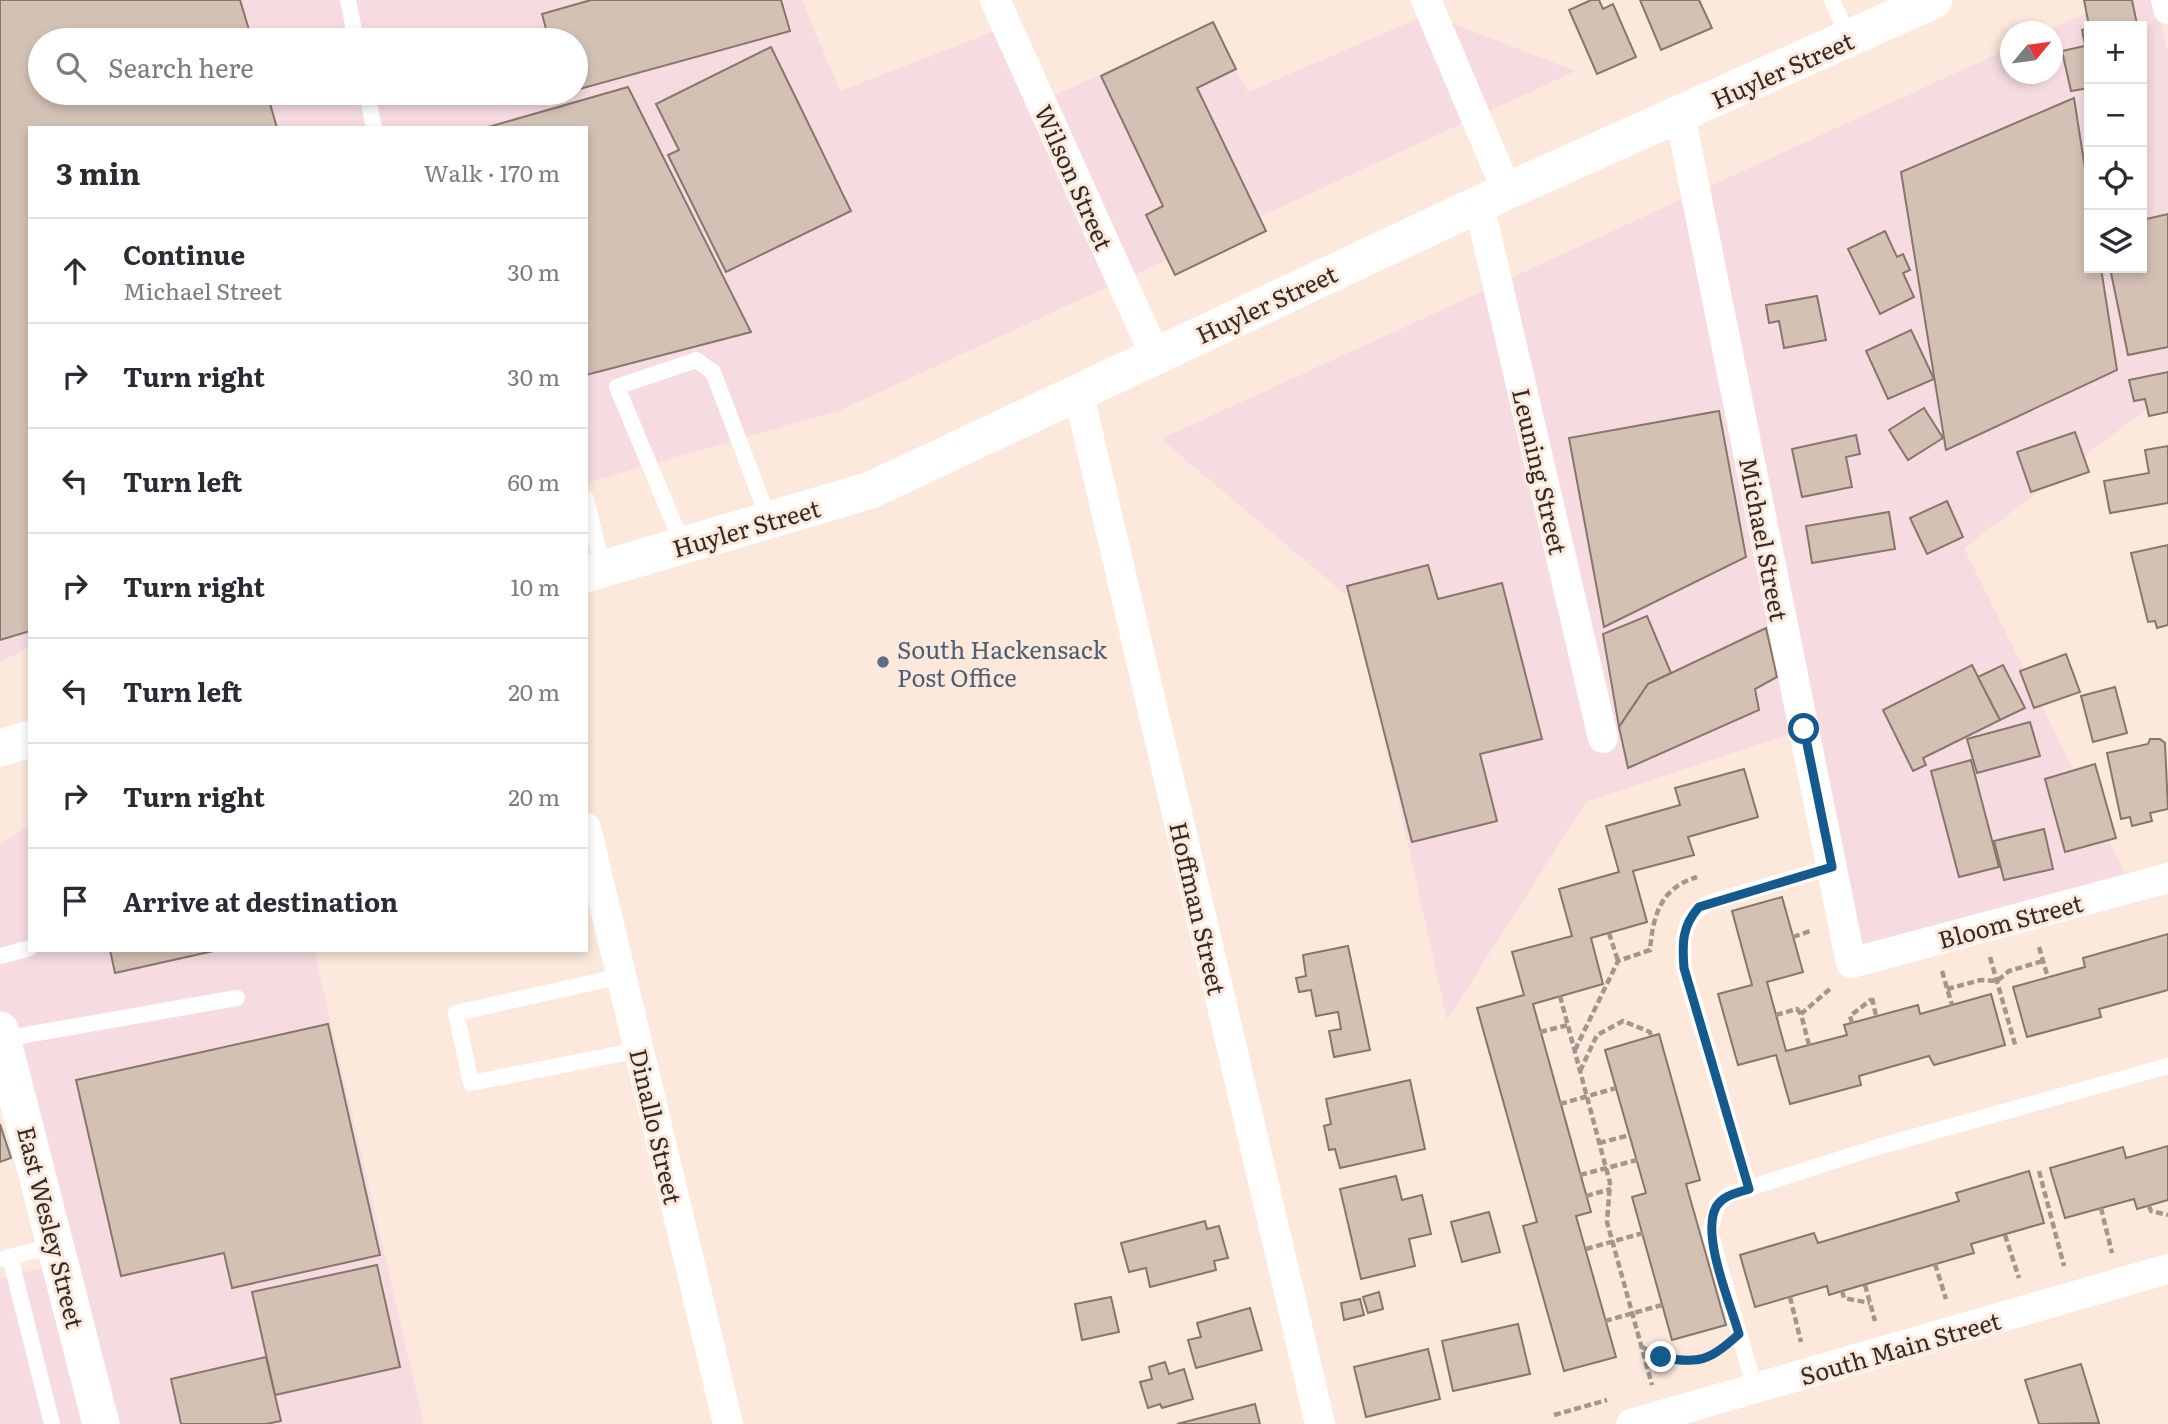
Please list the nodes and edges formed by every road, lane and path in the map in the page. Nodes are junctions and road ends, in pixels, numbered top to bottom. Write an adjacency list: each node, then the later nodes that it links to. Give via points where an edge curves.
1 (348, 0): 8 (lane)
2 (995, 0): 14 (street, Wilson Street)
3 (1426, 0): 13 (street, Leuning Street)
4 (1832, 0): 9 (lane)
5 (2166, 0): 7 (street)
6 (1920, 3): 9 (street, Huyler Street)
7 (2168, 9)
8 (354, 28)
9 (1849, 38): 11 (street, Huyler Street)
10 (369, 105): 12 (lane)
11 (1680, 115): 13 (street, Huyler Street); 24 (street, Michael Street)
12 (374, 126)
13 (1493, 198): 14 (street, Huyler Street); 20 (street, Leuning Street)
14 (1155, 355): 15 (street, Huyler Street)
15 (1078, 391): 17 (street, Huyler Street, via 871,490); 102 (street, Hoffman Street)
16 (588, 516): 19 (lane)
17 (769, 520): 18 (street, Huyler Street); 18 (lane, via 713,372 695,360 617,387)
18 (683, 545): 19 (street, Huyler Street)
19 (594, 572)
20 (1603, 738)
21 (28, 741): 22 (street)
22 (0, 748)
23 (588, 836): 37 (street, Dinallo Street)
24 (1832, 867): 36 (street, Michael Street); 69 (lane, via 1711,902 1687,920 1682,942 1684,968)
25 (2168, 878): 36 (street, Bloom Street)
26 (1821, 927): 29 (path)
27 (1609, 933): 33 (path)
28 (2035, 936): 34 (path)
29 (1793, 937)
30 (28, 948): 32 (lane)
31 (1988, 949): 39 (path)
32 (0, 956)
33 (1618, 961)
34 (2043, 961): 38 (path); 39 (path, via 2009,971)
35 (1939, 963): 40 (path)
36 (1845, 972): 47 (path)
37 (622, 976): 56 (street, Dinallo Street); 56 (lane, via 456,1013 471,1083)
38 (2048, 978)
39 (1997, 981): 40 (path, via 1981,980); 55 (path)
40 (1947, 989): 45 (path)
41 (1870, 991): 44 (path)
42 (1560, 996): 50 (path)
43 (237, 998): 52 (lane)
44 (1872, 999): 48 (path); 49 (path, via 1850,1016)
45 (1952, 1005)
46 (1776, 1014): 47 (path, via 1797,1009)
47 (1801, 1014): 54 (path)
48 (1877, 1016)
49 (1852, 1023)
50 (1568, 1025): 51 (path); 58 (path)
51 (1541, 1032)
52 (1, 1035): 77 (street, East Wesley Street)
53 (1651, 1037): 58 (path, via 1650,1032 1623,1021 1597,1035)
54 (1809, 1045)
55 (2016, 1048)
56 (639, 1050): 101 (street, Dinallo Street)
57 (2168, 1066): 69 (lane, via 1874,1148)
58 (1580, 1072): 60 (path)
59 (1616, 1088): 60 (path)
60 (1587, 1096): 61 (path); 63 (path)
61 (1560, 1104)
62 (1630, 1135): 63 (path)
63 (1600, 1143): 65 (path)
64 (1637, 1160): 65 (path)
65 (1606, 1168): 67 (path); 68 (path)
66 (2039, 1171): 83 (path)
67 (1580, 1175)
68 (1611, 1189): 70 (path); 76 (path, via 1607,1222)
69 (1749, 1189): 94 (lane, via 1728,1195 1717,1205 1710,1232)
70 (1586, 1196)
71 (2149, 1206): 73 (path, via 2151,1211)
72 (2101, 1208): 80 (path)
73 (2168, 1215)
74 (1643, 1233): 76 (path)
75 (2005, 1235): 85 (path)
76 (1613, 1242): 78 (path); 91 (path)
77 (57, 1245): 79 (lane); 100 (street, East Wesley Street)
78 (1586, 1249)
79 (5, 1259): 99 (lane)
80 (2114, 1261)
81 (1935, 1264): 90 (path)
82 (2168, 1269): 98 (street, South Main Street)
83 (2066, 1274)
84 (1865, 1284): 88 (path)
85 (2022, 1286)
86 (1842, 1291): 88 (path, via 1844,1298)
87 (1790, 1297): 96 (path)
88 (1870, 1303): 93 (path)
89 (1662, 1305): 91 (path)
90 (1948, 1306)
91 (1632, 1314): 92 (path); 95 (path)
92 (1605, 1321)
93 (1876, 1326)
94 (1739, 1334): 95 (path, via 1713,1357 1695,1362 1661,1357); 98 (lane)
95 (1642, 1346): 97 (path)
96 (1802, 1346)
97 (1652, 1387)
98 (1755, 1389): 103 (street, South Main Street)
99 (52, 1424)
100 (101, 1424)
101 (727, 1424)
102 (1320, 1424)
103 (1631, 1424)

